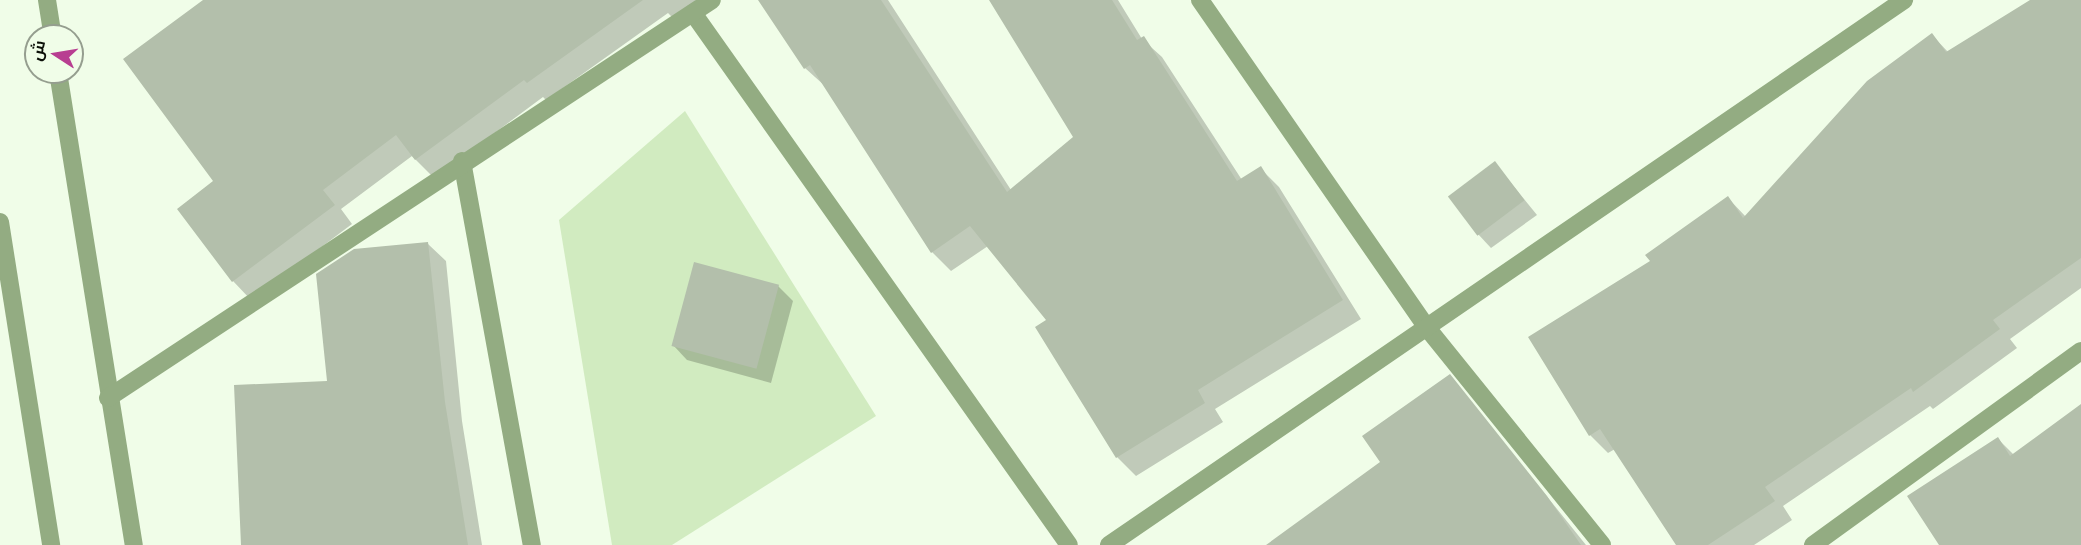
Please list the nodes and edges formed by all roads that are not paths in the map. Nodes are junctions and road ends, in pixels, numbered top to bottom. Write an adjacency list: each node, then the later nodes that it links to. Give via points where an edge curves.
1 (47, 0): 6 (street)
2 (712, 0): 5 (street)
3 (1200, 0): 10 (street)
4 (1904, 0): 10 (street)
5 (693, 13): 8 (street); 16 (street)
6 (51, 24)
7 (60, 84): 12 (street)
8 (462, 161): 12 (street); 15 (street)
9 (0, 222): 13 (street)
10 (1428, 329): 17 (street); 18 (street)
11 (2081, 351): 19 (street)
12 (108, 398): 14 (street)
13 (51, 545)
14 (134, 545)
15 (532, 545)
16 (1069, 545)
17 (1109, 545)
18 (1602, 545)
19 (1813, 545)

